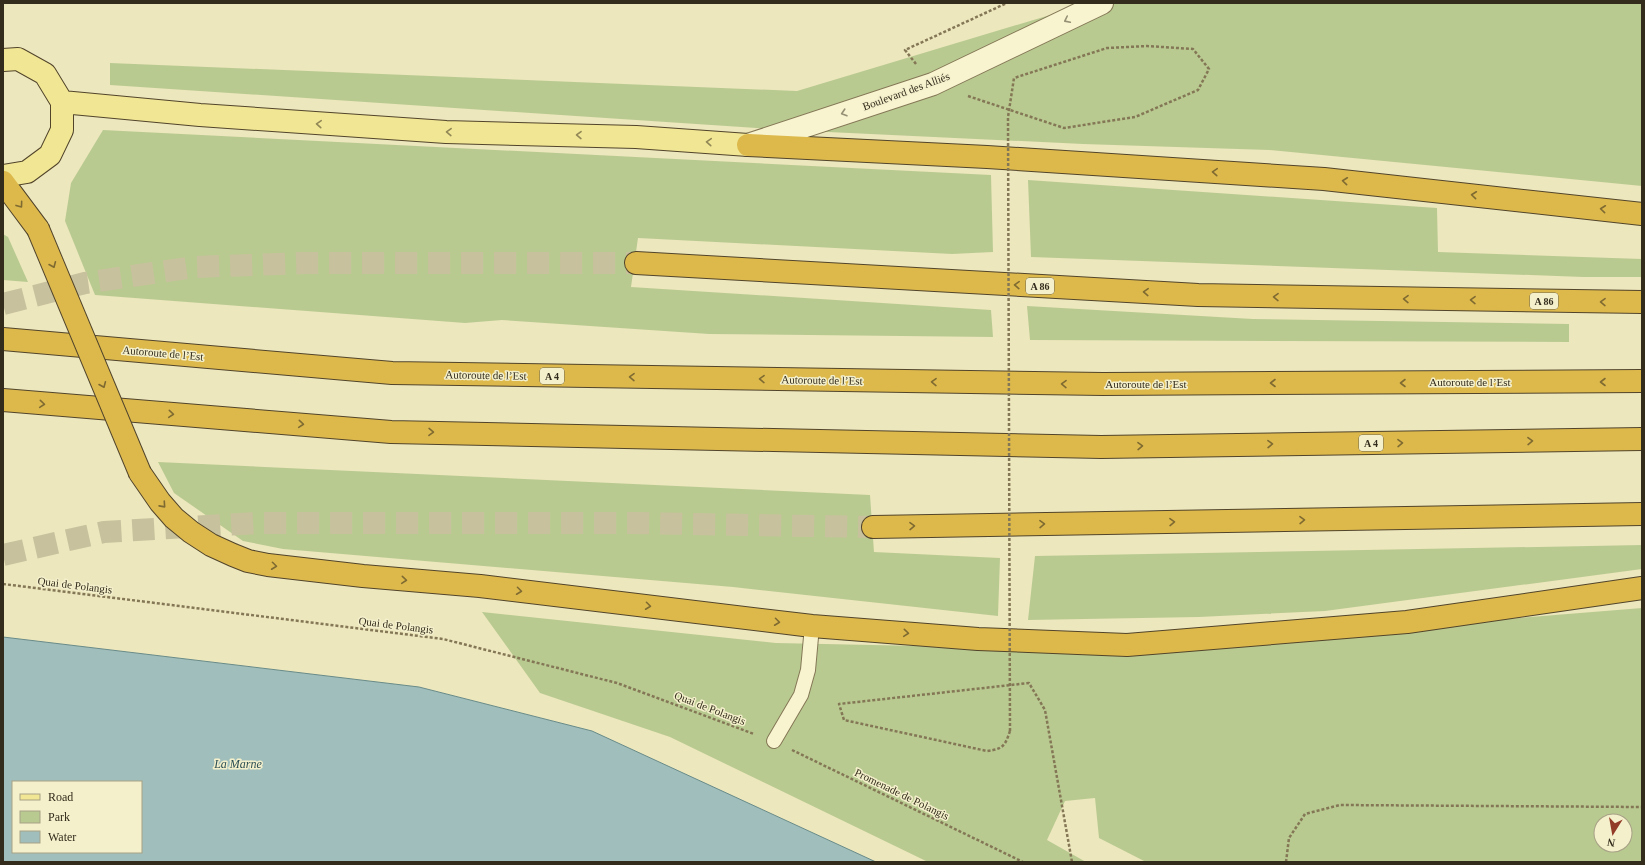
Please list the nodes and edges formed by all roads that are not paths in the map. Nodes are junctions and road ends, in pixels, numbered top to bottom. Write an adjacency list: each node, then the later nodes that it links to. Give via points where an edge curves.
1 (1102, 3): 4 (street, Boulevard des Alliés, one-way to 4, via 933,84)
2 (3, 60): 3 (main road, via 18,59 45,74)
3 (62, 102): 4 (main road, one-way to 3, via 636,137 446,132 200,115); 5 (main road, via 62,130 50,155 27,172)
4 (748, 145): 7 (highway, one-way to 4, via 1324,179 987,156)
5 (3, 176)
6 (3, 182): 17 (highway, one-way to 17, bridge, via 38,229 140,473 174,518 211,545 248,561 268,565 480,586)
7 (1642, 214)
8 (636, 263): 9 (highway, A 86, one-way to 8, via 1198,295)
9 (1642, 302)
10 (3, 339): 11 (highway, Autoroute de l’Est / A 4, one-way to 10, via 1103,384 392,373)
11 (1642, 382)
12 (3, 400): 13 (highway, A 4, one-way to 13, via 415,432 1101,447)
13 (1642, 439)
14 (1642, 514): 15 (highway, one-way to 14)
15 (874, 527)
16 (1642, 588): 17 (highway, one-way to 16, via 978,639 1127,645 1408,622)
17 (812, 626): 18 (lane, via 808,670 801,695)
18 (774, 741)

